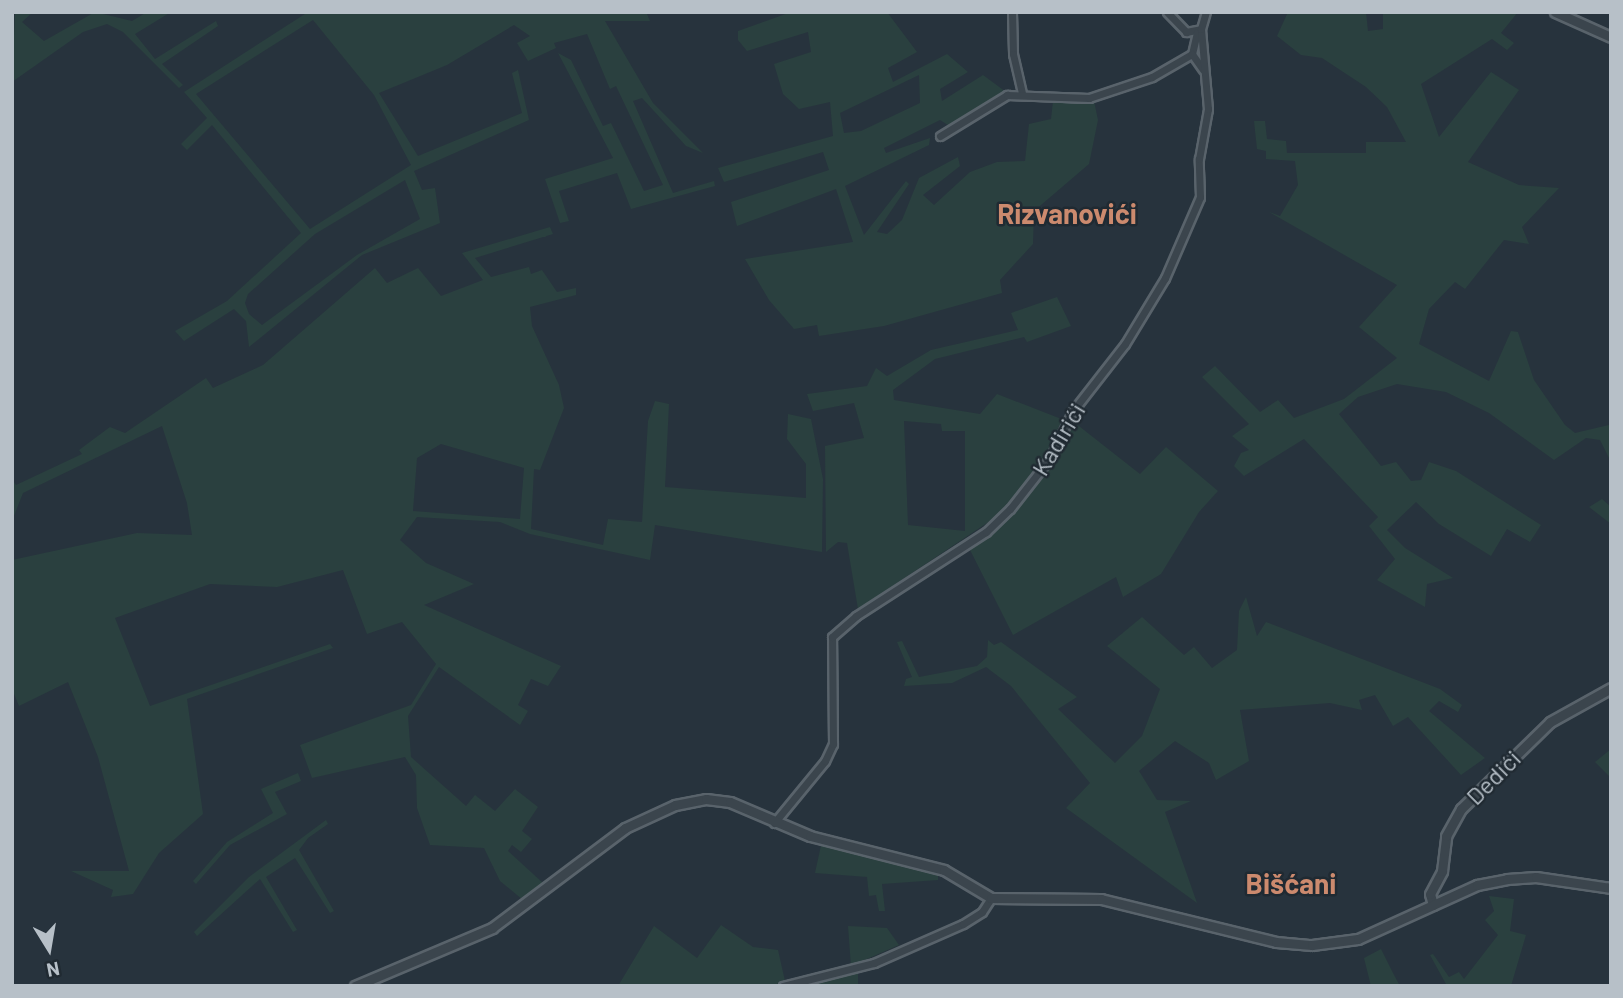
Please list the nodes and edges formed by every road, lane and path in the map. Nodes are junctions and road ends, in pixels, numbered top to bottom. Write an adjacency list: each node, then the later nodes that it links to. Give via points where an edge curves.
1 (1012, 12): 9 (street, via 1013,54)
2 (1167, 12): 5 (street, via 1180,28)
3 (1206, 12): 5 (street, Kadirići)
4 (1555, 12): 6 (street)
5 (1199, 31): 7 (street); 8 (street, Kadirići)
6 (1611, 37)
7 (1192, 54): 8 (street); 9 (street, via 1152,77 1089,98)
8 (1205, 74): 12 (street, Kadirići, via 1208,109 1199,159 1198,209 1144,317 1072,412 1051,458 1010,509 986,531 849,620 832,637 833,744 825,761)
9 (1022, 93): 10 (street, via 1000,97)
10 (940, 136)
11 (1611, 688): 15 (street, Dedići, via 1550,722 1461,809 1449,827 1442,871 1430,894)
12 (774, 823): 14 (street, via 944,870); 16 (street, via 717,799 667,808 625,828 505,921)
13 (1611, 888): 15 (street, via 1536,877 1507,878 1477,885)
14 (991, 898): 15 (street, via 1101,899 1252,939 1312,945 1359,939); 17 (street, via 982,912 963,924 874,963)
15 (1433, 905)
16 (355, 986)
17 (783, 986)

